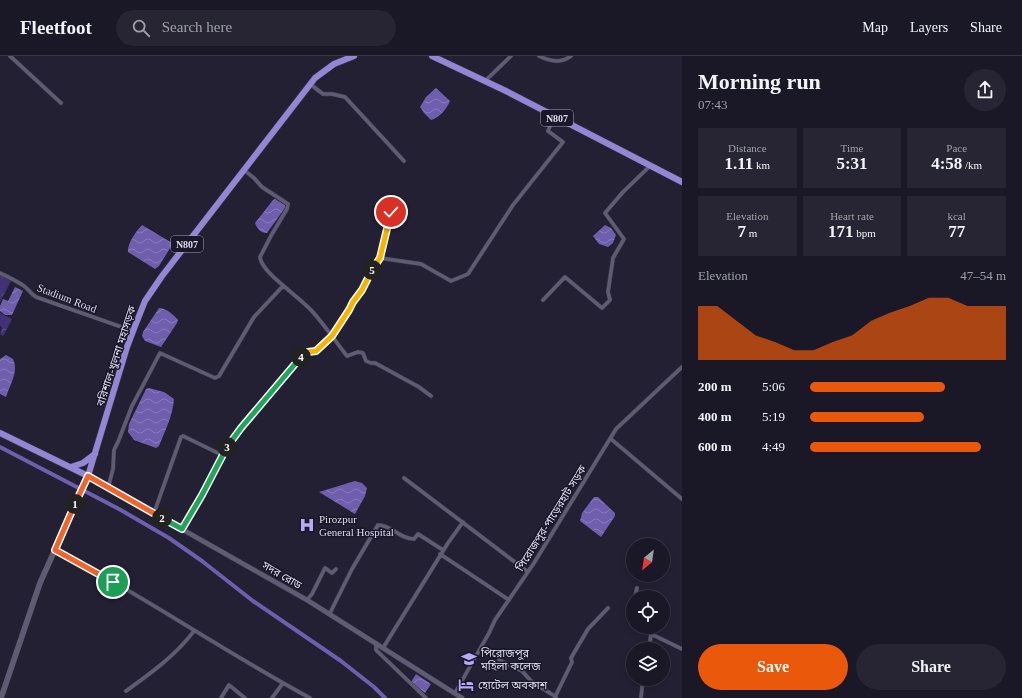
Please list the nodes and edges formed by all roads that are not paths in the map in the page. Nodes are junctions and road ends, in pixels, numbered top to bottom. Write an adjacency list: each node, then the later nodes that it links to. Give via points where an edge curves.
1 (10, 56): 9 (street)
2 (354, 56): 8 (highway, বরিশাল-খুলনা মহাসড়ক / N807, via 334,64)
3 (432, 56): 7 (highway, N807)
4 (511, 56): 7 (street)
5 (539, 56): 6 (street, via 559,61)
6 (571, 56)
7 (485, 81): 10 (highway, N807)
8 (310, 84): 11 (street, via 323,94 345,97); 13 (highway, বরিশাল-খুলনা মহাসড়ক / N807)
9 (61, 103)
10 (554, 116): 12 (highway, N807); 16 (street, via 548,131 563,142 512,205 468,274 451,281 421,264)
11 (404, 162)
12 (650, 166): 14 (highway, N807); 19 (street, via 605,213 624,239 613,258 608,292 610,300 602,308 565,277)
13 (244, 170): 18 (street, via 262,187 288,204 260,257 273,277); 20 (highway, বরিশাল-খুলনা মহাসড়ক / N807, via 162,276 145,301)
14 (682, 182)
15 (391, 212): 16 (street)
16 (380, 258): 21 (street)
17 (0, 273): 20 (street, Stadium Road, via 25,287 36,297)
18 (283, 286): 21 (street, via 302,301); 31 (street, via 254,317 219,376 215,378 160,353 132,406 114,450)
19 (543, 300)
20 (133, 331): 26 (highway, বরিশাল-খুলনা মহাসড়ক / N807)
21 (332, 336): 23 (street, via 347,356 363,353 366,361 375,362); 27 (street, via 316,351 298,358)
22 (682, 367): 25 (street, পিরোজপুর-পাড়েরহাট সড়ক, via 616,430)
23 (431, 396)
24 (0, 433): 28 (highway)
25 (611, 439): 32 (street); 40 (street, পিরোজপুর-পাড়েরহাট সড়ক)
26 (95, 454): 28 (highway); 29 (highway, বরিশাল-খুলনা মহাসড়ক / N807)
27 (222, 455): 33 (street, via 181,437); 35 (street)
28 (71, 468): 29 (highway)
29 (88, 476): 31 (street, সদর রোড); 36 (main road)
30 (404, 478): 34 (street)
31 (108, 488): 33 (street, সদর রোড)
32 (682, 499)
33 (154, 513): 35 (street, সদর রোড)
34 (463, 522): 37 (street); 40 (street)
35 (182, 529): 41 (street, সদর রোড)
36 (55, 550): 45 (street); 54 (main road, via 40,583)
37 (443, 550): 38 (street); 44 (street, via 418,534 414,539 409,539 388,527 378,526)
38 (440, 554): 42 (street); 49 (street)
39 (336, 569): 41 (street, via 332,573 325,568)
40 (528, 572): 42 (street, পিরোজপুর-পাড়েরহাট সড়ক)
41 (307, 600): 44 (street, সদর রোড)
42 (509, 600): 56 (street, পিরোজপুর-পাড়েরহাট সড়ক, via 495,620)
43 (608, 608): 64 (street, via 588,629 571,658 572,662)
44 (330, 613): 48 (street, সদর রোড)
45 (194, 631): 52 (street); 55 (street, via 163,663)
46 (651, 634): 47 (street); 50 (street)
47 (650, 642)
48 (376, 643): 49 (street, সদর রোড); 62 (street, via 376,650)
49 (383, 648): 56 (street, সদর রোড)
50 (682, 649)
51 (499, 660): 64 (street, via 522,672)
52 (283, 682): 60 (street); 61 (street)
53 (642, 686): 65 (street)
54 (1, 690): 57 (main road)
55 (126, 692)
56 (455, 693): 63 (street, সদর রোড)
57 (1, 698)
58 (221, 698): 59 (street, via 229,685)
59 (245, 698)
60 (272, 698)
61 (310, 698)
62 (426, 698)
63 (462, 698)
64 (556, 698)
65 (641, 698)

